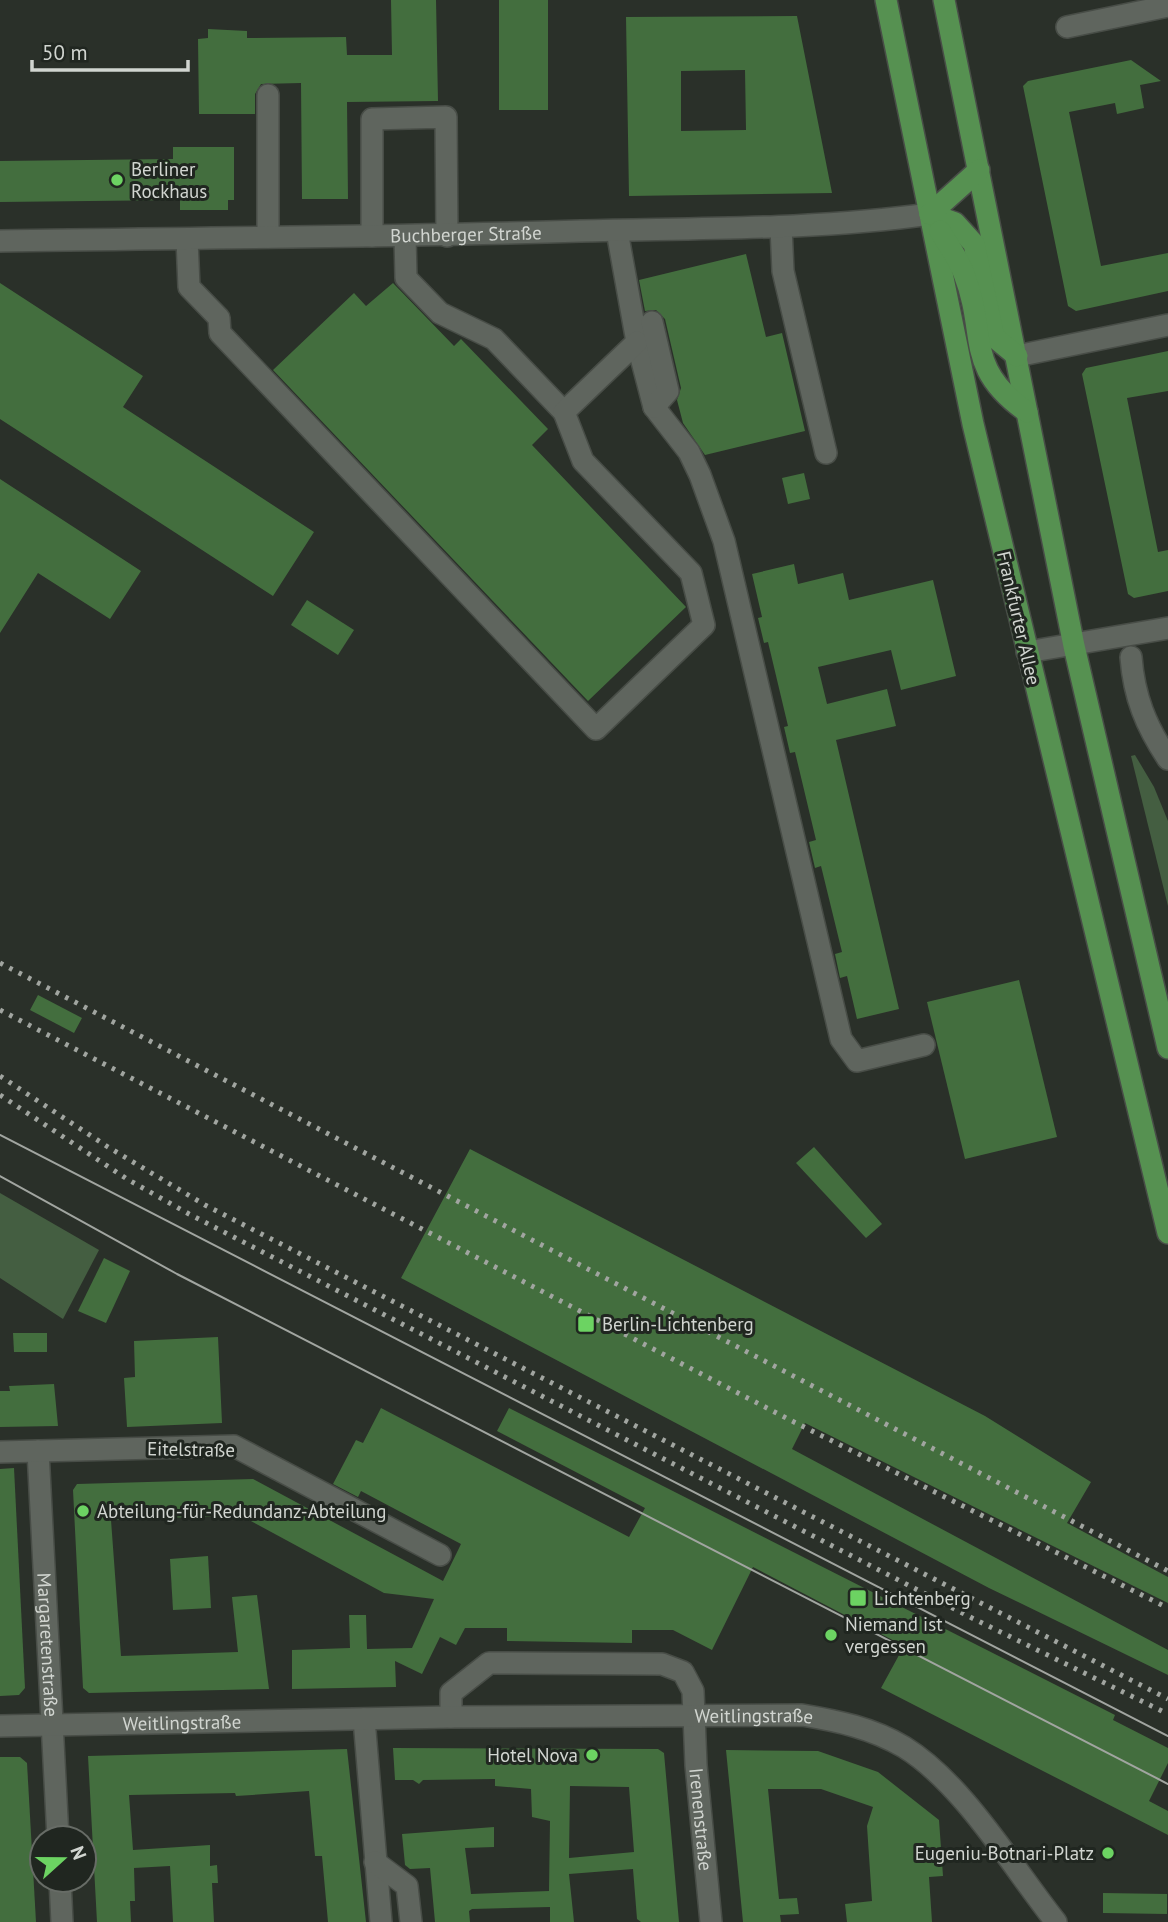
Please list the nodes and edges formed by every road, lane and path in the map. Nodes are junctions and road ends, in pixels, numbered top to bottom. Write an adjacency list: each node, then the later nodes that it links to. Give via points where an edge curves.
1 (886, 0): 7 (main road, Frankfurter Allee)
2 (944, 0): 6 (main road)
3 (1168, 6): 4 (street)
4 (1067, 27)
5 (268, 95): 13 (street)
6 (979, 170): 7 (main road); 19 (main road)
7 (930, 214): 8 (street, Buchberger Straße); 19 (main road, via 954,223 974,244 994,337); 22 (main road, via 964,274 990,379); 26 (main road, Frankfurter Allee)
8 (781, 228): 9 (street, Buchberger Straße); 23 (street, via 783,271)
9 (617, 231): 12 (street, Buchberger Straße); 18 (street)
10 (373, 236): 11 (street, Buchberger Straße); 12 (street, via 372,119 446,117); 13 (street, Buchberger Straße)
11 (405, 236): 12 (street, Buchberger Straße); 21 (street, via 406,278 440,313 494,339)
12 (447, 236)
13 (268, 237): 14 (street, Buchberger Straße)
14 (187, 239): 15 (street, Buchberger Straße); 21 (street, via 189,287 219,318 220,333 596,729 704,625 691,573 583,461)
15 (0, 241)
16 (652, 322): 20 (street, via 668,391)
17 (1168, 325): 19 (street)
18 (637, 342): 20 (street); 21 (street)
19 (1017, 356): 22 (main road)
20 (654, 407): 29 (street, via 695,463 724,541 841,1039 857,1061)
21 (564, 412)
22 (1027, 412): 25 (main road)
23 (826, 453)
24 (1168, 628): 25 (street)
25 (1074, 646): 26 (street); 30 (main road)
26 (1027, 652): 31 (main road, Frankfurter Allee)
27 (1131, 657): 28 (street, via 1133,686 1143,716)
28 (1168, 759)
29 (924, 1045)
30 (1168, 1048)
31 (1168, 1233)
32 (38, 1451): 33 (street, Eitelstraße); 34 (street, Eitelstraße, via 242,1448); 38 (street, Margaretenstraße)
33 (0, 1452)
34 (440, 1555)
35 (693, 1716): 36 (street, Weitlingstraße); 36 (street, Irenenstraße, via 689,1681 683,1672 662,1664 489,1663 451,1693); 46 (street, Irenenstraße); 47 (street, Weitlingstraße, via 802,1715 840,1721 904,1747 936,1771)
36 (451, 1717): 37 (street, Weitlingstraße)
37 (364, 1719): 38 (street, Weitlingstraße); 41 (street)
38 (51, 1725): 39 (street, Weitlingstraße); 40 (street, Margaretenstraße)
39 (0, 1727)
40 (57, 1824)
41 (376, 1862): 44 (street); 45 (street, via 407,1886)
42 (61, 1894): 43 (street)
43 (62, 1922)
44 (381, 1922)
45 (411, 1922)
46 (711, 1922)
47 (1056, 1922)

